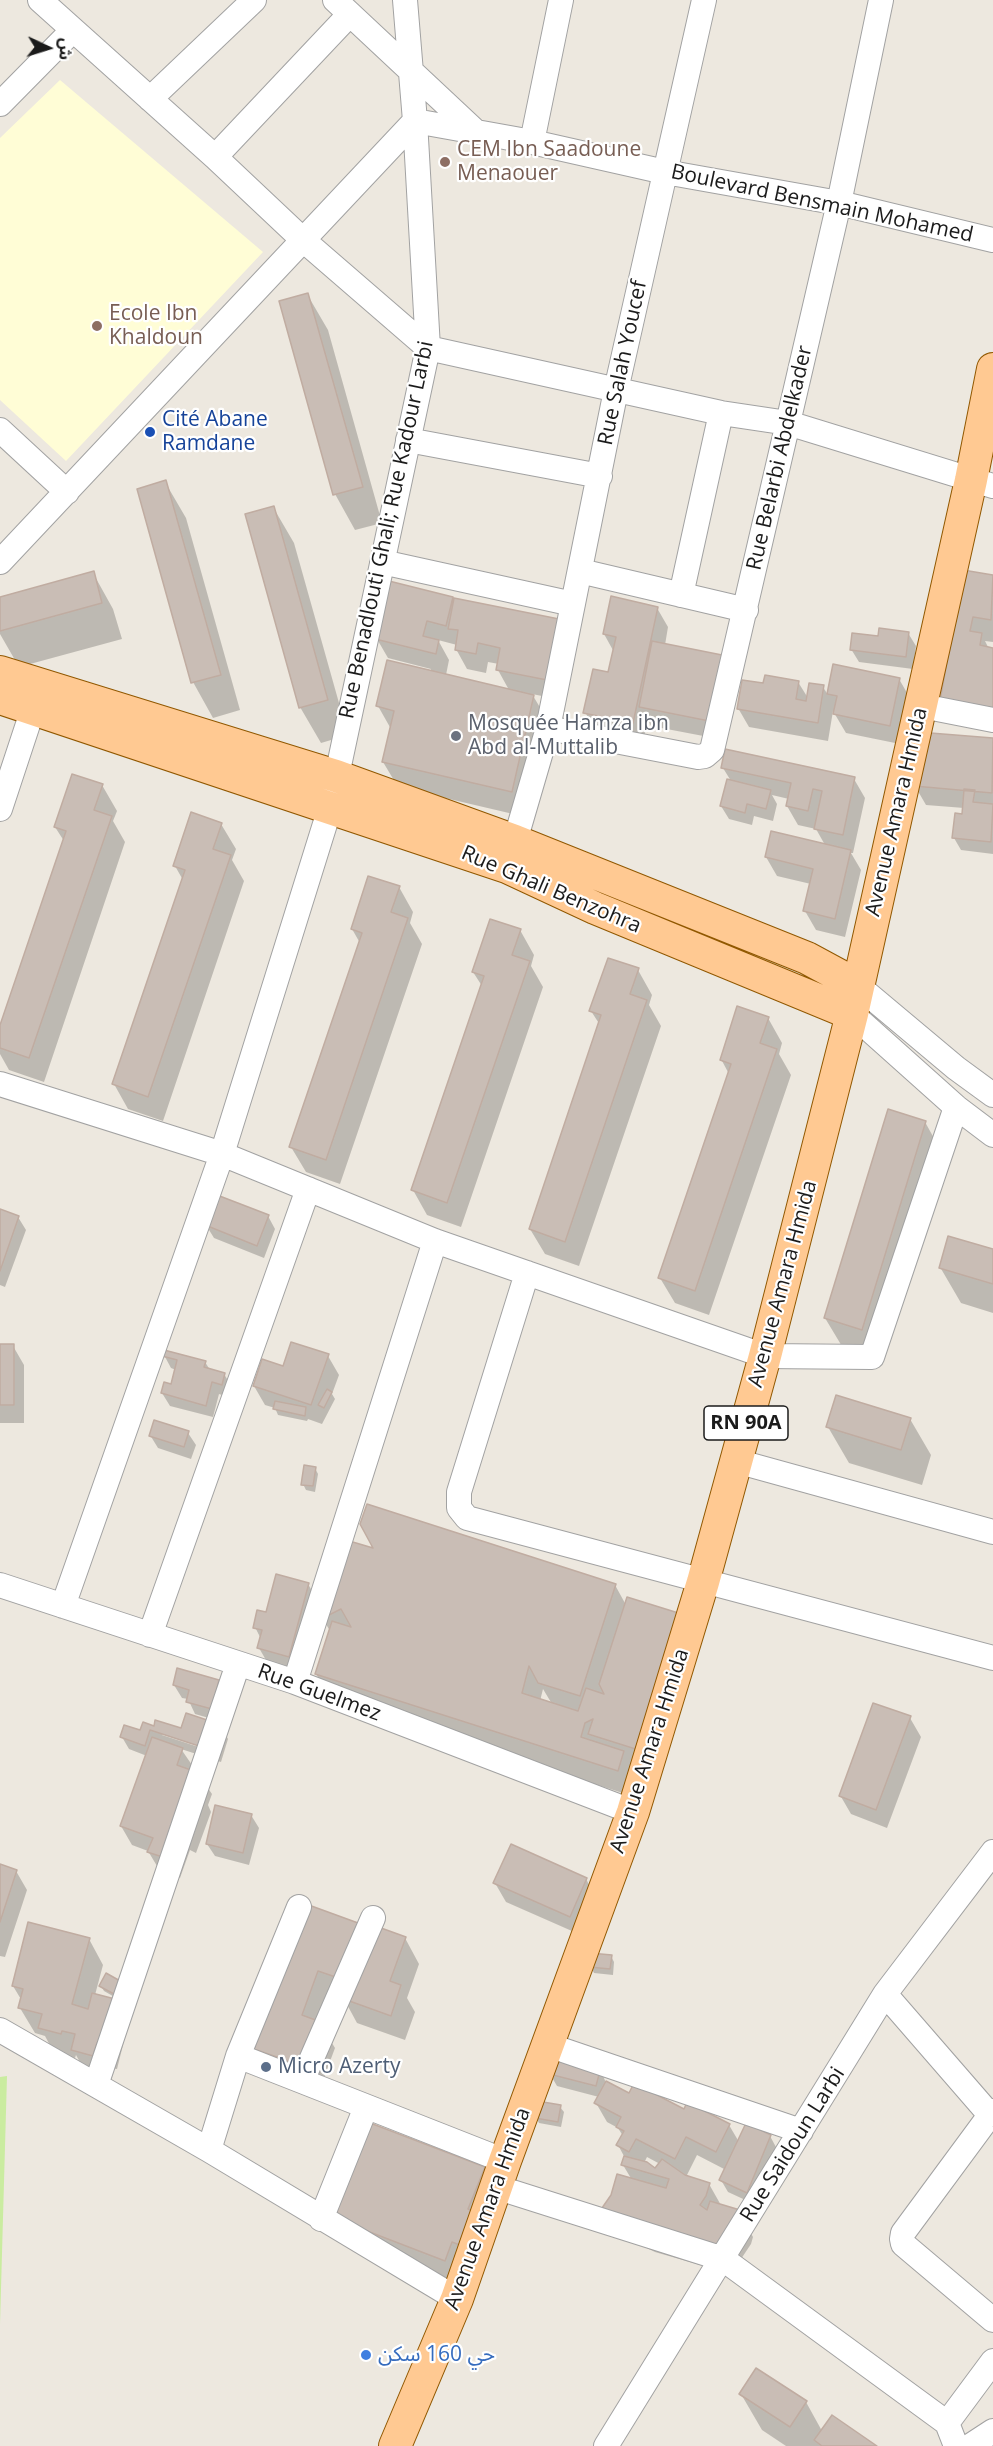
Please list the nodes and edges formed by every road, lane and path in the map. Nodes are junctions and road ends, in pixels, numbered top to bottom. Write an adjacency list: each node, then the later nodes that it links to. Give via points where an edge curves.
1 (254, 0): 10 (street)
2 (405, 0): 9 (street, Rue Benadlouti Ghali; Rue Kadour Larbi)
3 (561, 0): 14 (street)
4 (704, 0): 16 (street, Rue Salah Youcef)
5 (881, 0): 17 (street, Rue Belarbi Abdelkader)
6 (46, 2): 8 (street)
7 (343, 7): 9 (street); 15 (street)
8 (74, 30): 10 (street); 11 (street)
9 (411, 69): 12 (street, Rue Benadlouti Ghali; Rue Kadour Larbi); 13 (street)
10 (150, 99): 15 (street)
11 (0, 104)
12 (415, 121): 13 (street, Boulevard Bensmain Mohamed); 18 (street); 20 (street, Rue Benadlouti Ghali; Rue Kadour Larbi)
13 (475, 131): 14 (street, Boulevard Bensmain Mohamed)
14 (532, 142): 16 (street, Boulevard Bensmain Mohamed)
15 (215, 157): 18 (street)
16 (665, 172): 17 (street, Boulevard Bensmain Mohamed); 22 (street, Rue Salah Youcef)
17 (839, 203): 19 (street, Boulevard Bensmain Mohamed); 24 (street, Rue Belarbi Abdelkader)
18 (302, 239): 20 (street); 29 (street)
19 (993, 240)
20 (428, 348): 22 (street); 26 (street, Rue Benadlouti Ghali; Rue Kadour Larbi)
21 (993, 369): 28 (main road, Avenue Amara Hmida / RN 90A)
22 (616, 390): 23 (street); 27 (street, Rue Salah Youcef)
23 (721, 413): 24 (street); 33 (street)
24 (788, 423): 28 (street); 35 (street, Rue Belarbi Abdelkader)
25 (0, 430): 29 (street)
26 (408, 440): 27 (street); 31 (street, Rue Benadlouti Ghali; Rue Kadour Larbi)
27 (600, 476): 32 (street, Rue Salah Youcef)
28 (982, 483): 38 (main road, Avenue Amara Hmida / RN 90A)
29 (67, 492): 30 (street)
30 (0, 562)
31 (382, 562): 34 (street); 42 (street, Rue Benadlouti Ghali; Rue Kadour Larbi)
32 (580, 571): 33 (street); 34 (street, Rue Salah Youcef)
33 (681, 595): 35 (street)
34 (573, 604): 41 (street, Rue Salah Youcef)
35 (746, 610): 41 (street, Rue Belarbi Abdelkader, via 712,750 705,756)
36 (0, 672): 42 (main road, Rue Ghali Benzohra)
37 (0, 698): 39 (main road, Rue Ghali Benzohra)
38 (921, 706): 40 (street); 46 (main road, Avenue Amara Hmida / RN 90A)
39 (33, 709): 43 (main road, Rue Ghali Benzohra); 44 (street)
40 (993, 720)
41 (548, 728): 45 (street, Rue Salah Youcef)
42 (336, 776): 43 (street, Rue Benadlouti Ghali; Rue Kadour Larbi); 45 (main road, Rue Ghali Benzohra)
43 (330, 808): 45 (main road, Rue Ghali Benzohra); 51 (street, Rue Benadlouti Ghali; Rue Kadour Larbi)
44 (0, 809)
45 (511, 854): 46 (main road, Rue Ghali Benzohra, via 595,908)
46 (855, 1000): 48 (street, Rue Ghali Benzohra); 49 (street, Rue Ghali Benzohra); 55 (main road, Avenue Amara Hmida / RN 90A)
47 (0, 1084): 51 (street)
48 (993, 1095)
49 (956, 1107): 50 (street, Rue Ghali Benzohra); 55 (street, via 872,1357)
50 (993, 1135)
51 (222, 1154): 52 (street); 60 (street, Rue Benadlouti Ghali; Rue Kadour Larbi)
52 (308, 1189): 53 (street); 61 (street)
53 (435, 1241): 54 (street); 64 (street)
54 (527, 1273): 55 (street); 58 (street, via 459,1492 459,1509 467,1518)
55 (765, 1356): 56 (main road, Avenue Amara Hmida / RN 90A)
56 (736, 1461): 57 (street); 58 (main road, Avenue Amara Hmida / RN 90A)
57 (993, 1532)
58 (703, 1582): 62 (street); 65 (main road, Avenue Amara Hmida / RN 90A)
59 (0, 1585): 60 (street, Rue Guelmez)
60 (63, 1606): 61 (street, Rue Guelmez)
61 (150, 1635): 63 (street, Rue Guelmez)
62 (993, 1658)
63 (238, 1664): 64 (street, Rue Guelmez); 74 (street)
64 (295, 1682): 65 (street, Rue Guelmez)
65 (633, 1812): 71 (main road, Avenue Amara Hmida / RN 90A)
66 (993, 1852): 69 (street, Rue Saidoun Larbi)
67 (299, 1907): 72 (street)
68 (374, 1918): 73 (street)
69 (885, 1994): 76 (street); 77 (street, Rue Saidoun Larbi)
70 (0, 2030): 74 (street)
71 (548, 2045): 77 (street); 79 (main road, Avenue Amara Hmida / RN 90A)
72 (238, 2056): 73 (street); 78 (street)
73 (302, 2081): 75 (street)
74 (96, 2085): 78 (street)
75 (366, 2107): 79 (street); 80 (street)
76 (992, 2113): 83 (street, via 902,2239 903,2244)
77 (801, 2131): 81 (street, Rue Saidoun Larbi)
78 (209, 2151): 80 (street)
79 (500, 2174): 81 (street); 82 (main road, Avenue Amara Hmida / RN 90A)
80 (321, 2219): 82 (street)
81 (723, 2259): 85 (street); 88 (street, Rue Saidoun Larbi)
82 (458, 2299): 87 (main road, Avenue Amara Hmida / RN 90A)
83 (993, 2320)
84 (993, 2361): 85 (street)
85 (947, 2423): 89 (street)
86 (993, 2431): 90 (street)
87 (406, 2437)
88 (606, 2446)
89 (956, 2446)
90 (970, 2446)

